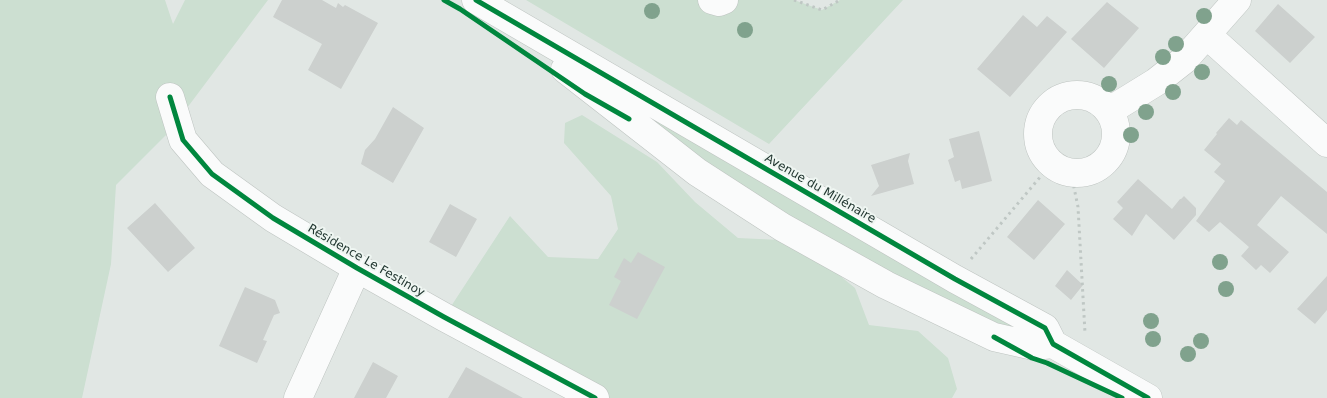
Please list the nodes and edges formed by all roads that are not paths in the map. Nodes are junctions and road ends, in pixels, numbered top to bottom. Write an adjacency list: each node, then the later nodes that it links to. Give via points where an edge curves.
1 (471, 0): 11 (street, via 591,88 696,172 782,227 886,285 994,337 1034,346)
2 (476, 0): 11 (street, Avenue du Millénaire, via 1045,328)
3 (712, 0): 4 (street)
4 (724, 0)
5 (1237, 0): 6 (street)
6 (1206, 35): 8 (street, via 1184,60 1156,82); 9 (street)
7 (170, 96): 10 (street, Résidence Le Festinoy, via 183,140 212,174 273,218)
8 (1109, 111): 8 (street, via 1092,98 1078,95 1060,99 1049,106 1038,129 1044,155 1061,168 1081,174 1103,164 1115,142 1116,128)
9 (1327, 143)
10 (357, 268): 12 (street, Résidence Le Festinoy); 13 (street, Résidence Le Festinoy)
11 (1053, 344): 14 (street, Avenue du Millénaire)
12 (298, 398)
13 (595, 398)
14 (1148, 398)

